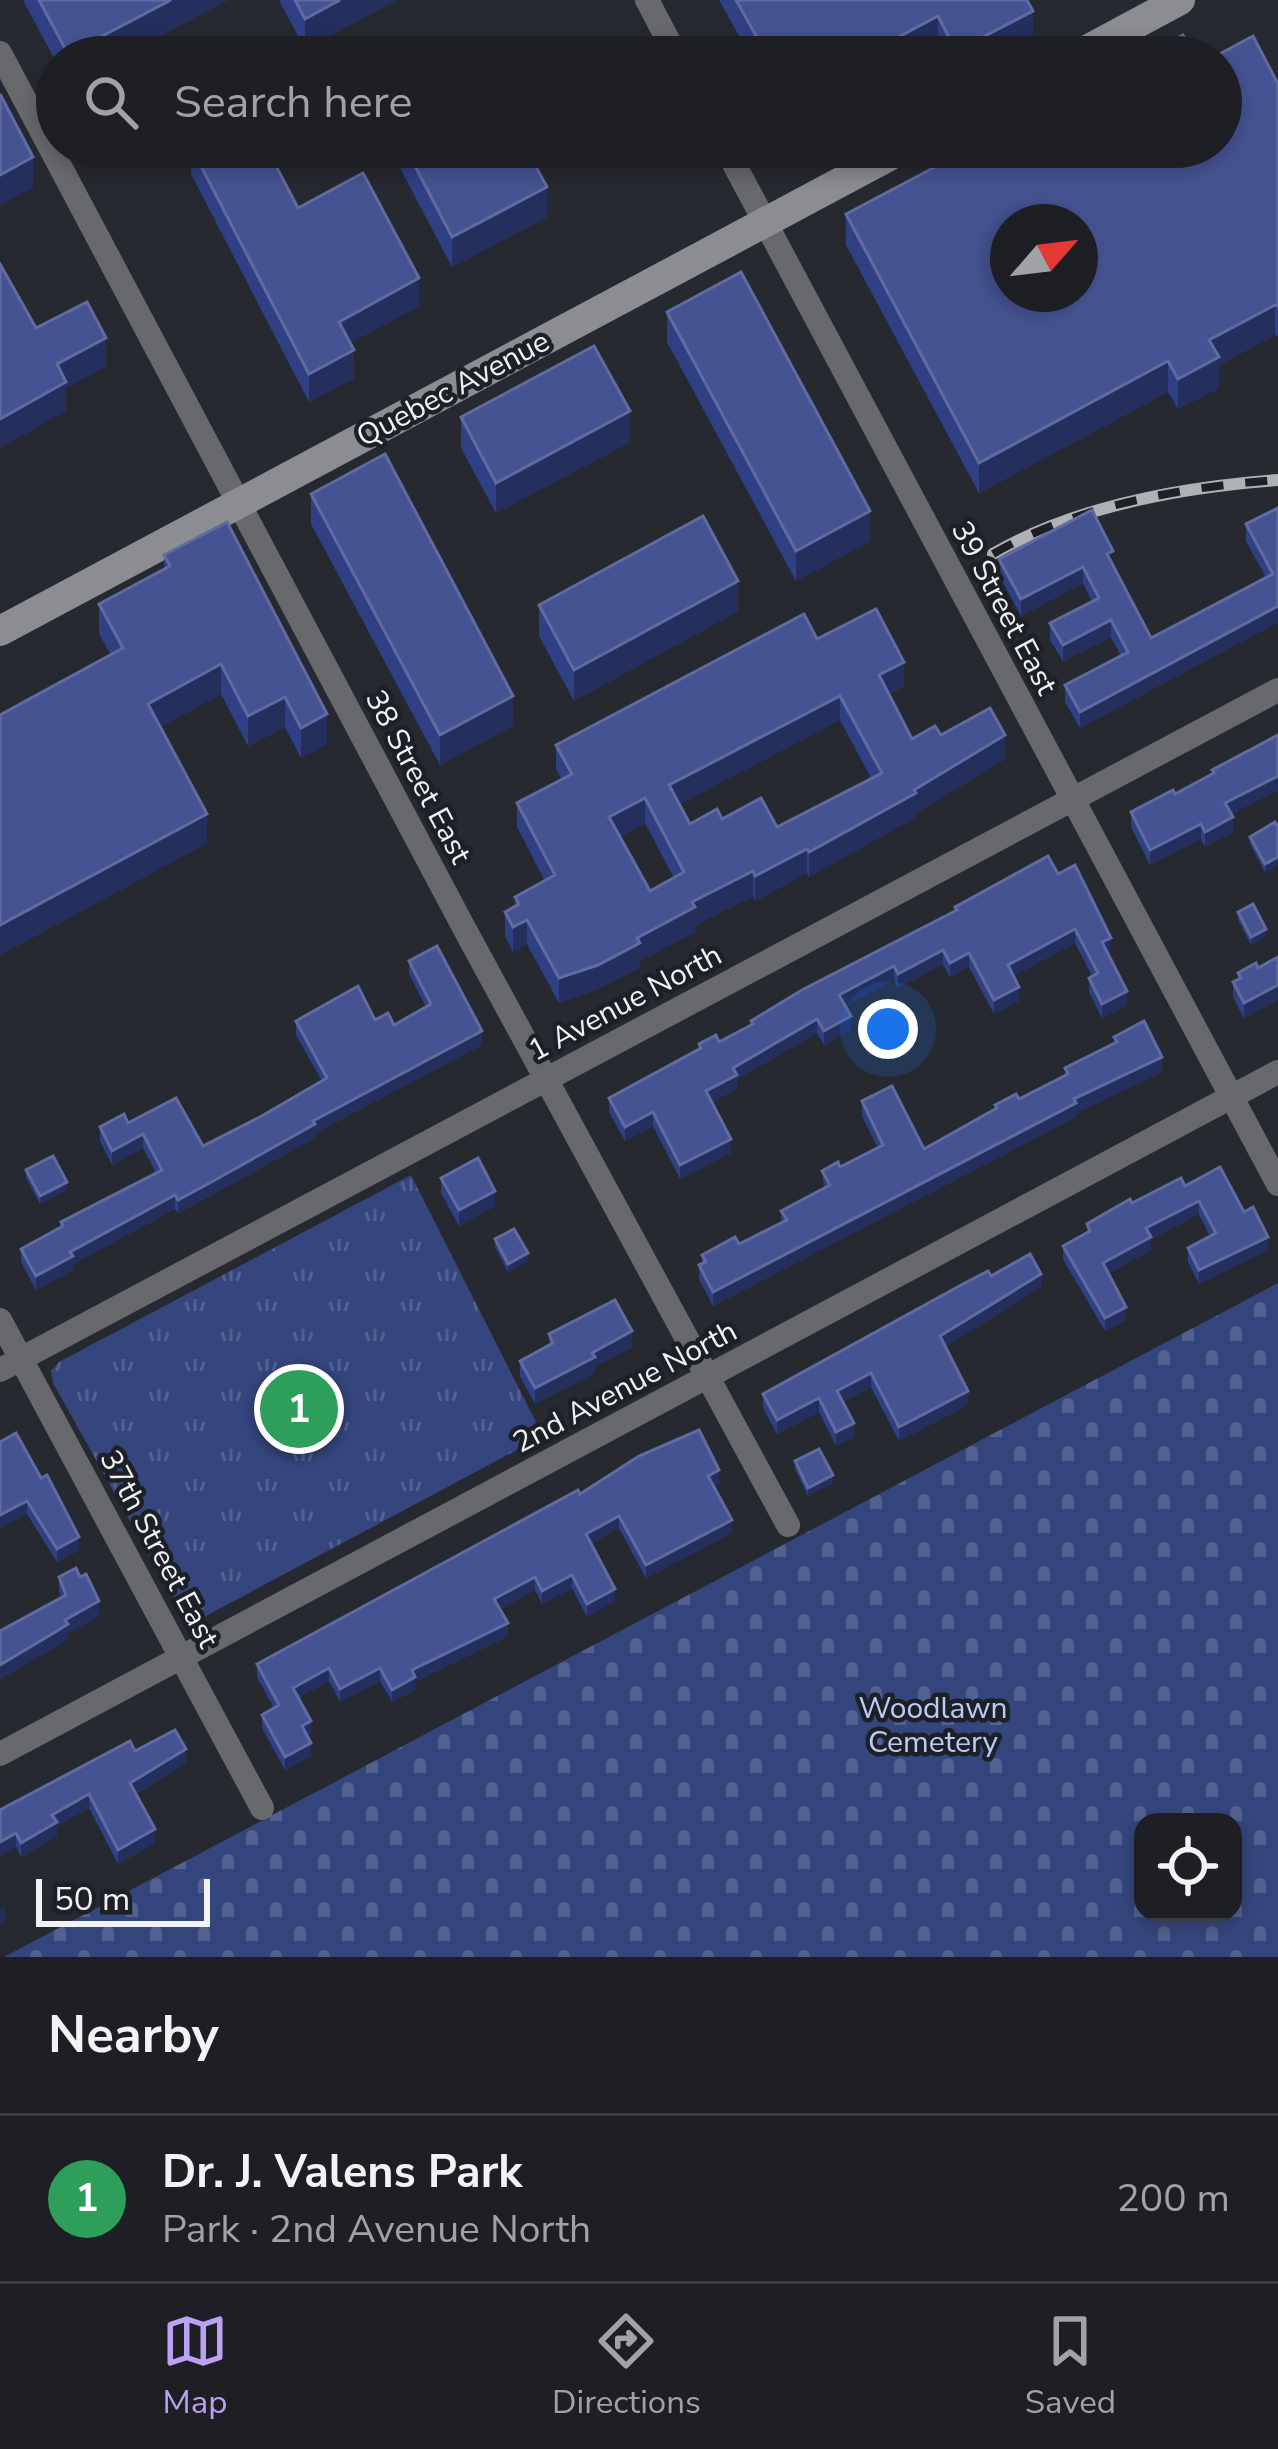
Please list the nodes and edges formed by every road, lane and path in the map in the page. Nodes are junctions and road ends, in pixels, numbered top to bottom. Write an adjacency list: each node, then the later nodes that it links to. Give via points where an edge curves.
1 (647, 0): 3 (street)
2 (1180, 0): 4 (street)
3 (666, 36)
4 (1113, 36)
5 (0, 53): 6 (street, 38 Street East)
6 (36, 121)
7 (61, 168): 11 (street, 38 Street East)
8 (736, 168): 10 (street, 39 Street East)
9 (867, 168): 10 (street, Quebec Avenue)
10 (765, 223): 11 (street, Quebec Avenue); 14 (street, 39 Street East)
11 (238, 504): 12 (street, Quebec Avenue); 16 (street, 38 Street East)
12 (0, 631)
13 (1278, 690): 14 (street, 1 Avenue North)
14 (1072, 799): 16 (street, 1 Avenue North); 17 (street, 39 Street East)
15 (1278, 1072): 17 (street, 2nd Avenue North)
16 (547, 1078): 20 (street, 1 Avenue North); 21 (street, 38 Street East)
17 (1231, 1097): 18 (street, 39 Street East); 21 (street, 2nd Avenue North)
18 (1278, 1184)
19 (0, 1320): 20 (street, 37th Street East)
20 (11, 1364): 23 (street, 37th Street East)
21 (708, 1377): 22 (street, 38 Street East); 23 (street, 2nd Avenue North)
22 (788, 1525)
23 (183, 1655): 24 (street, 2nd Avenue North); 25 (street, 37th Street East)
24 (0, 1754)
25 (262, 1808)

